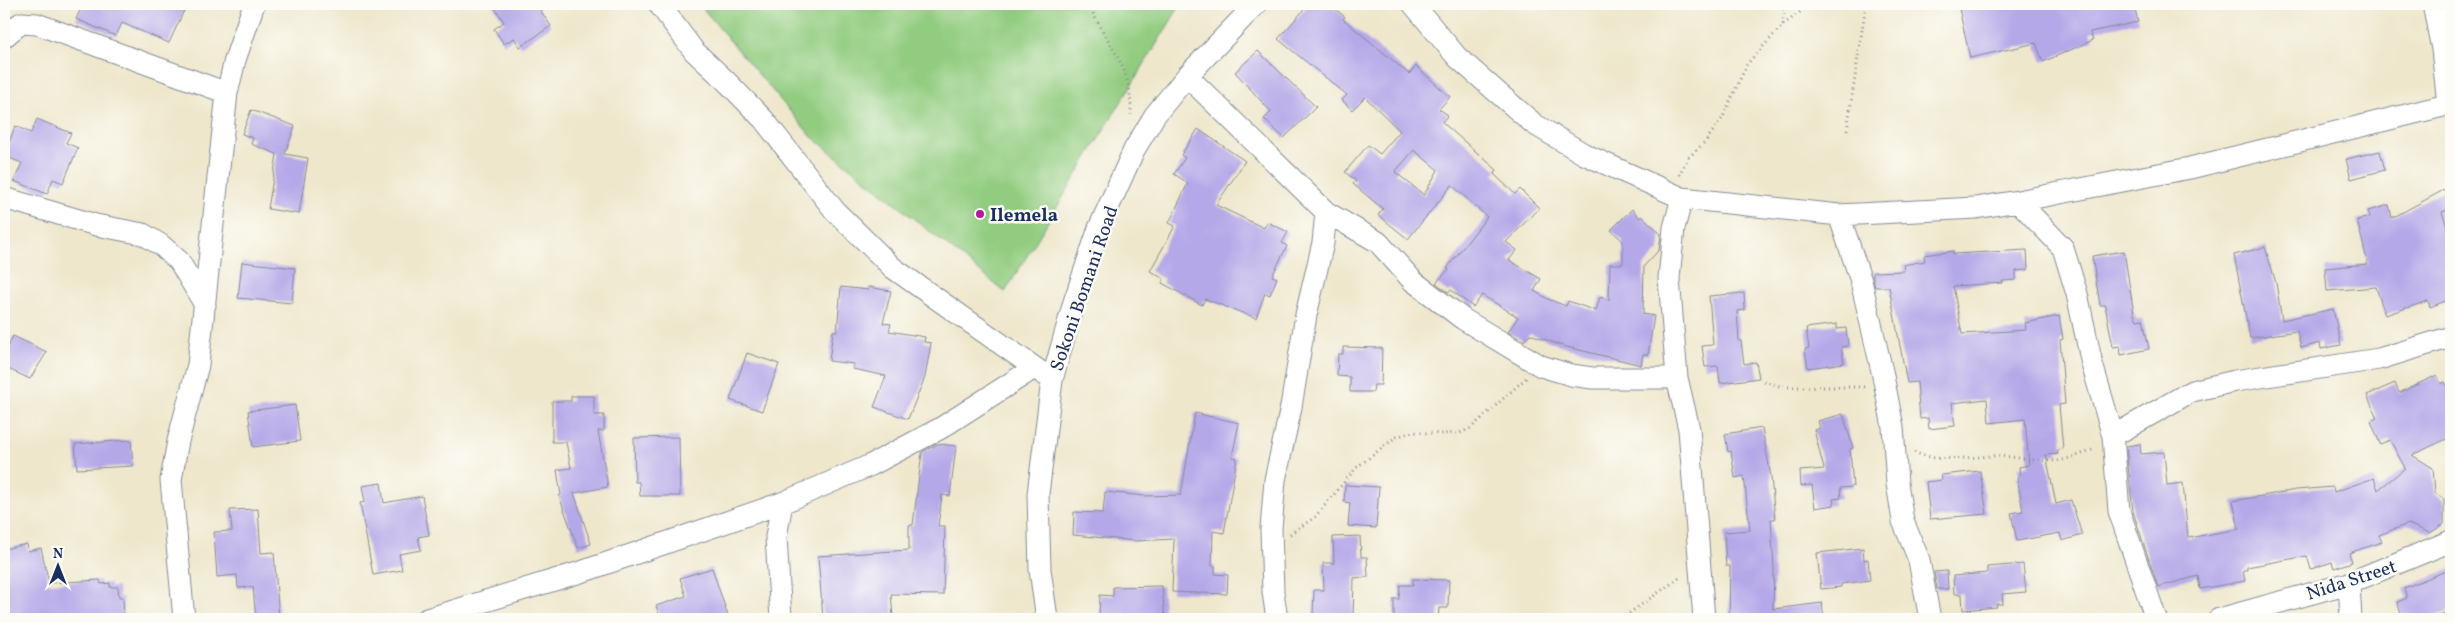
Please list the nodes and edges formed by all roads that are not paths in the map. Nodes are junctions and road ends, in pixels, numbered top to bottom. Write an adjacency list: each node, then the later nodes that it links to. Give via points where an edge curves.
1 (254, 4): 9 (street)
2 (659, 4): 18 (street, via 694,51 764,120 835,211 893,268)
3 (1256, 4): 8 (street, Sokoni Bomani Road)
4 (1413, 4): 11 (street, via 1457,57 1534,124 1584,154)
5 (2433, 4): 10 (street)
6 (23, 13): 7 (street); 9 (street, via 37,24)
7 (4, 37)
8 (1187, 76): 14 (street); 20 (street, Sokoni Bomani Road, via 1155,115 1134,150 1099,228)
9 (227, 93): 16 (street)
10 (2449, 104): 13 (street, via 2190,168)
11 (1679, 197): 15 (street); 19 (street, via 1669,278)
12 (4, 198): 16 (street, via 96,225 143,234 179,261)
13 (2018, 201): 15 (street, via 1976,208); 21 (street, via 2063,248)
14 (1326, 212): 19 (street, via 1378,242 1413,281 1444,305 1541,366 1592,378); 31 (street, via 1323,244 1306,315 1275,480 1271,554)
15 (1839, 215): 33 (street, via 1861,281 1894,432 1904,521 1920,560)
16 (205, 305): 27 (street, via 198,365 171,480)
17 (2451, 336): 21 (street, via 2379,359 2192,391)
18 (1034, 368): 20 (street); 22 (street, via 942,428 871,465)
19 (1677, 378): 32 (street, via 1689,429)
20 (1052, 380): 30 (street, Sokoni Bomani Road, via 1038,494 1040,570)
21 (2113, 436): 34 (street, via 2119,511)
22 (782, 503): 23 (street); 24 (street)
23 (751, 514): 24 (street); 28 (street, via 584,571)
24 (776, 537): 29 (street)
25 (2451, 541): 26 (street, Nida Street)
26 (2349, 583): 35 (street, Nida Street); 36 (street)
27 (184, 619)
28 (427, 619)
29 (780, 619)
30 (1048, 619)
31 (1277, 619)
32 (1704, 619)
33 (1930, 619)
34 (2156, 619)
35 (2219, 619)
36 (2351, 619)

